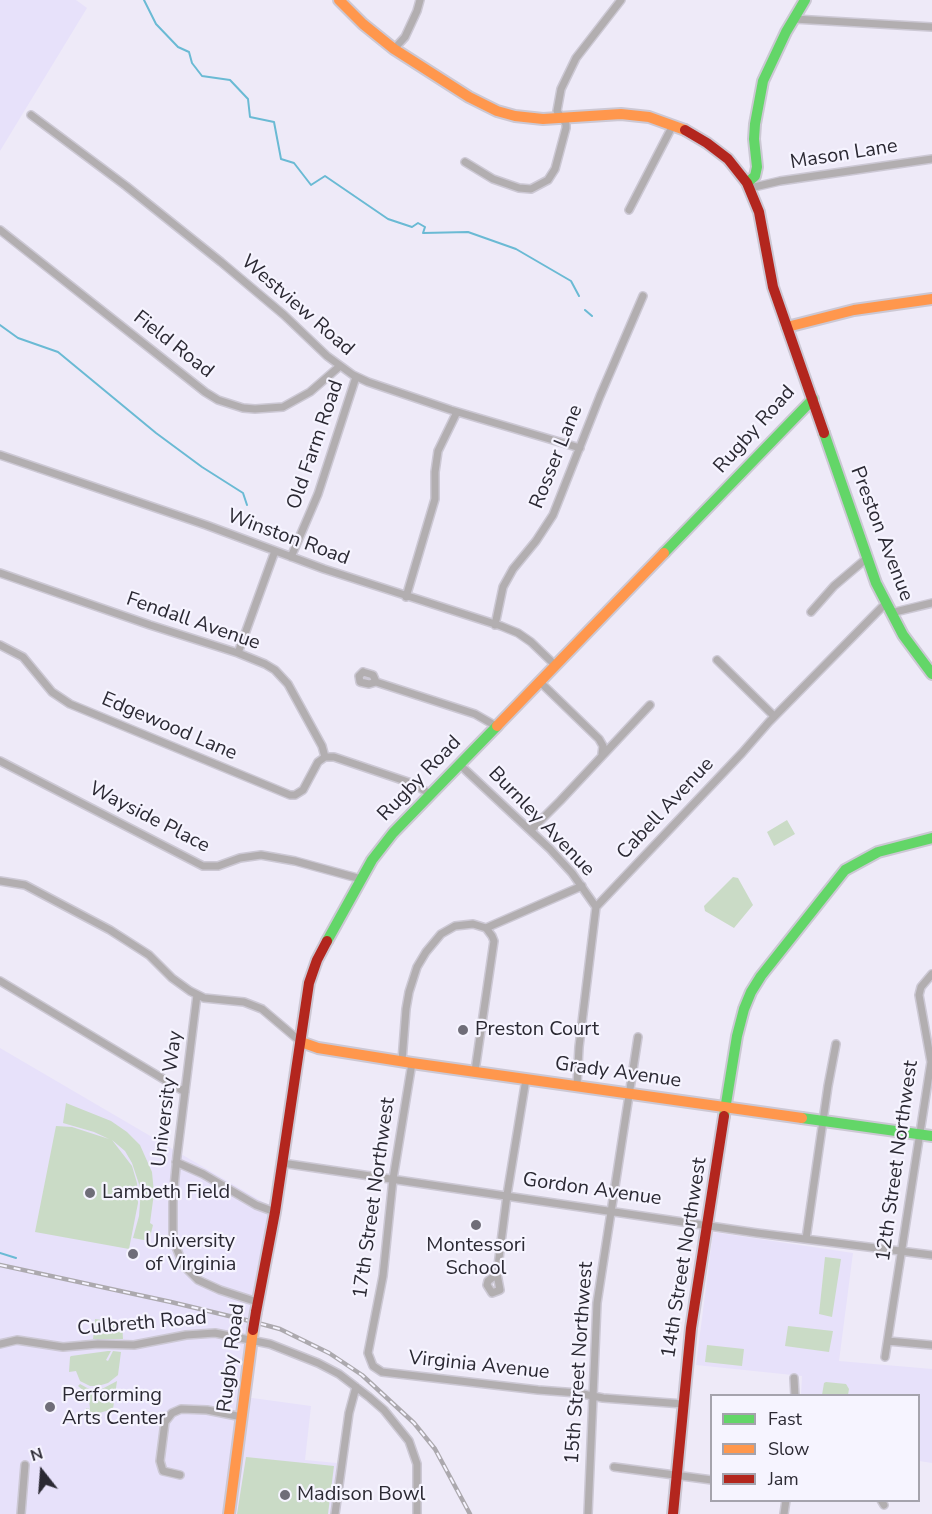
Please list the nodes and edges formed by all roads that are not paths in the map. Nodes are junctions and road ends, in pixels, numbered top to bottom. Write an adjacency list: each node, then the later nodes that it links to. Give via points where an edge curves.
1 (339, 0): 7 (main road, Rugby Road)
2 (420, 0): 7 (street, via 405,37)
3 (621, 0): 9 (street, via 586,44 565,79 558,100)
4 (805, 0): 5 (main road)
5 (794, 19): 6 (street); 13 (main road, via 763,81 755,124)
6 (932, 27)
7 (394, 49): 9 (main road, Rugby Road, via 469,98 497,111 531,118)
8 (31, 116): 19 (street, Westview Road, via 220,262)
9 (561, 117): 10 (main road, Rugby Road, via 627,114); 12 (street, via 566,128 555,169 538,187 505,185)
10 (673, 124): 13 (main road, Rugby Road, via 717,149); 14 (street)
11 (932, 159): 13 (street, Mason Lane)
12 (465, 162)
13 (753, 186): 18 (main road, Rugby Road, via 773,287)
14 (629, 210)
15 (0, 230): 19 (street, Field Road, via 205,392 230,405 255,409 283,407 310,392)
16 (644, 296): 23 (street, Rosser Lane)
17 (932, 299): 18 (main road, via 854,310)
18 (787, 327): 21 (main road, Rugby Road)
19 (340, 366): 20 (street, Westview Road)
20 (356, 377): 22 (street, Westview Road); 26 (street, Old Farm Road, via 318,494)
21 (813, 399): 27 (main road, Preston Avenue); 37 (main road, Rugby Road)
22 (457, 412): 23 (street, Westview Road); 29 (street, via 438,451 435,499)
23 (580, 448): 33 (street, Rosser Lane, via 553,515 509,575)
24 (0, 455): 25 (street, Winston Road)
25 (275, 551): 26 (street, Winston Road); 35 (street)
26 (291, 557): 29 (street, Winston Road)
27 (867, 558): 31 (main road, Preston Avenue); 32 (street)
28 (0, 573): 35 (street, Fendall Avenue)
29 (406, 597): 33 (street, Winston Road)
30 (932, 603): 31 (street)
31 (888, 608): 38 (main road, Preston Avenue); 42 (street, Cabell Avenue)
32 (811, 612)
33 (495, 625): 37 (street, Winston Road, via 525,638)
34 (0, 645): 45 (street, Edgewood Lane, via 23,657 52,692 70,704 290,795 303,790 318,762)
35 (238, 653): 45 (street, Fendall Avenue, via 265,664 282,677)
36 (717, 660): 42 (street)
37 (555, 664): 39 (main road, Rugby Road)
38 (932, 674)
39 (539, 681): 43 (main road, Rugby Road); 44 (street, via 599,739 603,746)
40 (376, 682): 43 (street, via 475,714)
41 (650, 705): 44 (street)
42 (774, 716): 54 (street, Cabell Avenue)
43 (496, 726): 47 (main road, Rugby Road)
44 (601, 756): 49 (street)
45 (325, 757): 48 (street, via 414,784)
46 (0, 761): 51 (street, Wayside Place, via 203,866 261,855)
47 (459, 764): 48 (main road, Rugby Road); 49 (street, Burnley Avenue)
48 (430, 794): 51 (main road, Rugby Road, via 381,847)
49 (531, 830): 53 (street, Burnley Avenue)
50 (932, 838): 69 (main road, 14th Street Northwest, via 878,852 845,870 761,976 740,1021)
51 (361, 879): 60 (main road, Rugby Road, via 313,970)
52 (0, 881): 58 (street, via 25,885 137,945 180,985)
53 (582, 886): 54 (street, Burnley Avenue); 55 (street)
54 (596, 907): 66 (street)
55 (486, 928): 63 (street, 17th Street Northwest, via 473,924 455,926 441,934 426,952 409,992); 64 (street, via 494,945)
56 (932, 974): 62 (street, 12th Street Northwest, via 919,995)
57 (0, 981): 67 (street)
58 (197, 995): 60 (street, via 253,1005); 67 (street, University Way)
59 (638, 1037): 68 (street, 15th Street Northwest)
60 (300, 1042): 63 (main road, Grady Avenue); 73 (main road, Rugby Road)
61 (836, 1044): 70 (street)
62 (931, 1056): 71 (street, 12th Street Northwest)
63 (407, 1062): 64 (main road, Grady Avenue); 74 (street, 17th Street Northwest)
64 (475, 1071): 65 (main road, Grady Avenue)
65 (526, 1078): 66 (main road, Grady Avenue); 75 (street)
66 (577, 1085): 68 (main road, Grady Avenue)
67 (185, 1092): 72 (street, University Way)
68 (629, 1093): 69 (main road, Grady Avenue); 76 (street, 15th Street Northwest)
69 (726, 1106): 70 (main road, Grady Avenue); 78 (main road, 14th Street Northwest)
70 (823, 1120): 71 (main road, Grady Avenue); 79 (street)
71 (926, 1135): 80 (street, 12th Street Northwest)
72 (176, 1162): 77 (street); 83 (street, University Way, via 172,1227 183,1265 198,1280)
73 (282, 1163): 74 (street, Gordon Avenue); 77 (main road, Rugby Road)
74 (393, 1179): 75 (street, Gordon Avenue); 85 (street, 17th Street Northwest, via 387,1254)
75 (507, 1195): 76 (street, Gordon Avenue); 82 (street)
76 (611, 1210): 78 (street, Gordon Avenue); 93 (street, 15th Street Northwest, via 597,1301)
77 (275, 1212): 83 (main road, Rugby Road)
78 (707, 1224): 79 (street, Gordon Avenue); 94 (main road, 14th Street Northwest)
79 (806, 1239): 80 (street, Gordon Avenue)
80 (901, 1251): 81 (street, Gordon Avenue); 86 (street, 12th Street Northwest)
81 (932, 1255)
82 (497, 1274)
83 (256, 1307): 84 (main road, Rugby Road, bridge)
84 (253, 1335): 87 (street, Culbreth Road, via 186,1335 134,1345 63,1347 17,1340); 91 (street, Culbreth Road, via 318,1363); 95 (main road, Rugby Road)
85 (371, 1339): 93 (street, Virginia Avenue, via 370,1362 382,1372)
86 (888, 1341): 88 (street); 89 (street, 12th Street Northwest)
87 (0, 1344)
88 (932, 1345)
89 (885, 1357)
90 (794, 1378): 92 (street)
91 (356, 1387): 103 (street); 104 (street, Culbreth Road, via 384,1410 412,1447 417,1464)
92 (795, 1394)
93 (591, 1396): 94 (street, Virginia Avenue); 105 (street, 15th Street Northwest)
94 (683, 1404): 99 (main road, 14th Street Northwest)
95 (242, 1417): 98 (street, via 207,1410 181,1409 172,1413 165,1422 160,1461 162,1471); 102 (main road, Rugby Road)
96 (25, 1465): 101 (street)
97 (614, 1467): 99 (street)
98 (180, 1475)
99 (676, 1476): 100 (street); 106 (main road, 14th Street Northwest)
100 (710, 1480)
101 (21, 1514)
102 (229, 1514)
103 (335, 1514)
104 (417, 1514)
105 (588, 1514)
106 (673, 1514)

